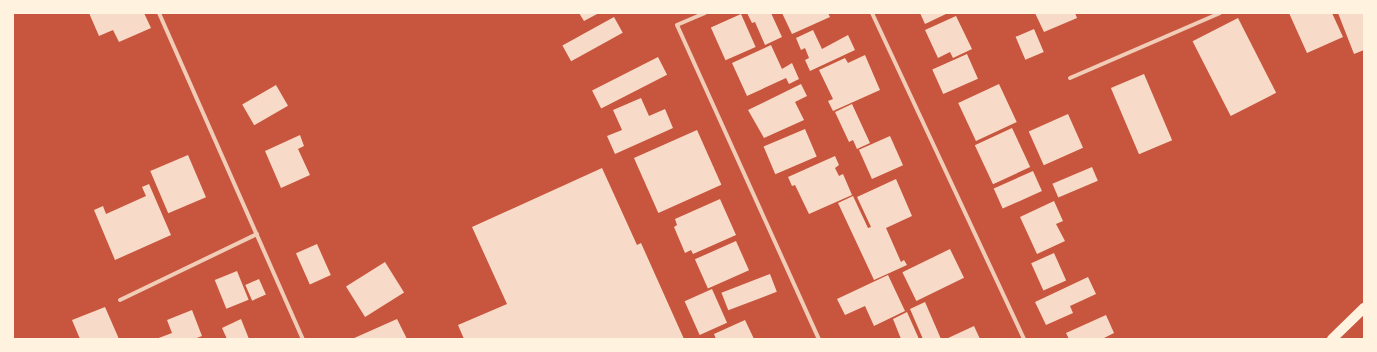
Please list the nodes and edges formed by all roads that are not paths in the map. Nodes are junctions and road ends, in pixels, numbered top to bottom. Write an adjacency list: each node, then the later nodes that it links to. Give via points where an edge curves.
1 (160, 13): 6 (street)
2 (705, 13): 10 (street, via 678,25)
3 (872, 13): 11 (street)
4 (1220, 13): 5 (street)
5 (1070, 78)
6 (257, 234): 7 (street); 9 (street)
7 (120, 300)
8 (1364, 308): 12 (main road)
9 (303, 339)
10 (819, 339)
11 (1024, 339)
12 (1332, 339)

